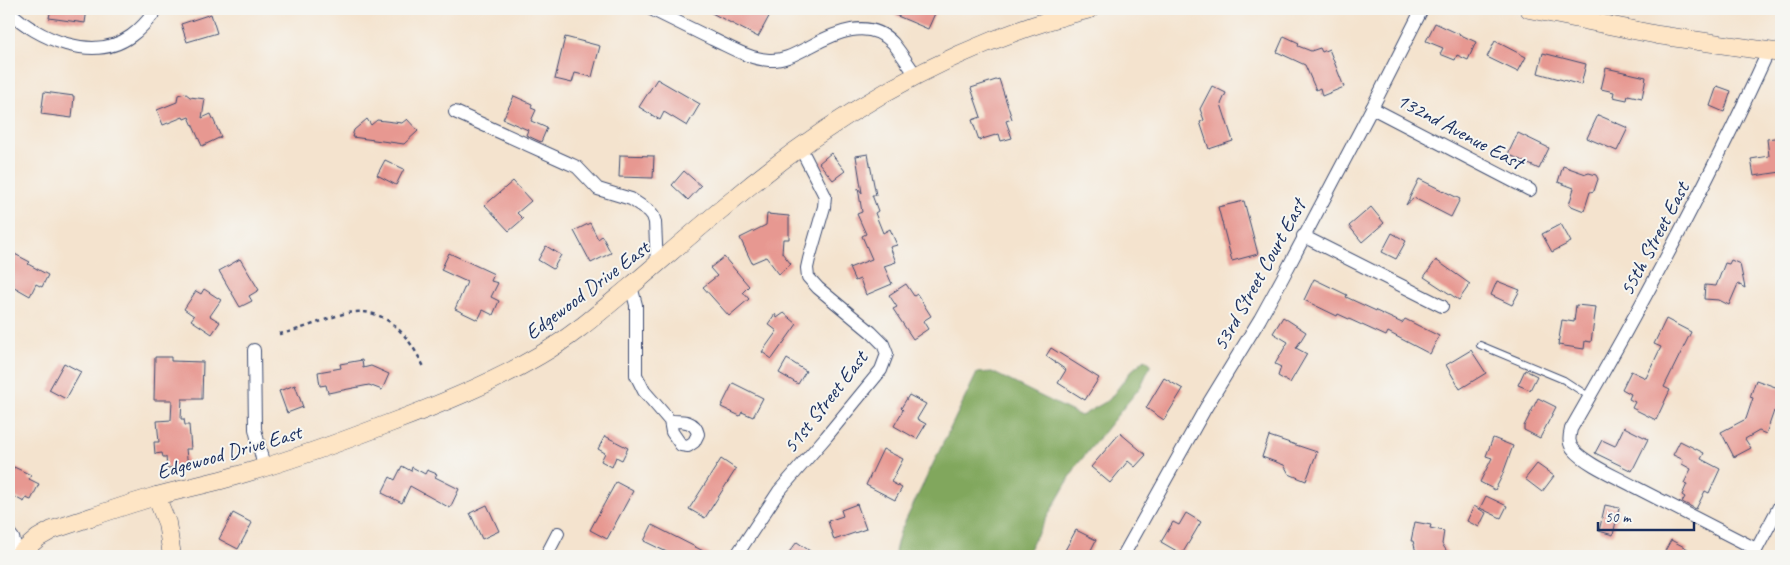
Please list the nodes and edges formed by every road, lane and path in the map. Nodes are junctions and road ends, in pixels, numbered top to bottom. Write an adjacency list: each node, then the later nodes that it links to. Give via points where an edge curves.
1 (157, 9): 6 (street, via 130,37 98,48 56,41 18,20)
2 (650, 9): 8 (street, via 737,51 768,60 789,57 828,36 849,29 874,31 892,42)
3 (1090, 9): 8 (street, Edgewood Drive East, via 1004,36)
4 (1422, 9): 9 (street, 53rd Street Court East)
5 (1529, 9): 7 (street, via 1658,35)
6 (9, 11)
7 (1775, 53): 21 (street, 55th Street East, via 1636,317)
8 (915, 74): 11 (street, Edgewood Drive East)
9 (1372, 108): 12 (street, 132nd Avenue East); 13 (street, 53rd Street Court East)
10 (455, 112): 14 (street, via 576,167 598,189 631,199 649,211 656,222)
11 (800, 147): 14 (street, Edgewood Drive East); 32 (street, 51st Street East, via 825,196 808,259 808,277 884,344 886,354 876,377 779,491)
12 (1530, 190)
13 (1304, 236): 16 (street); 33 (street, 53rd Street Court East, via 1260,319 1205,409)
14 (657, 266): 15 (street, Edgewood Drive East)
15 (631, 286): 22 (street, via 636,304 636,375 644,391); 23 (street, Edgewood Drive East, via 591,321 509,373 440,404 316,452)
16 (1442, 306)
17 (279, 334): 20 (path, via 344,314 370,313 383,317 406,337)
18 (1480, 345): 21 (lane, via 1564,380)
19 (254, 350): 23 (street, via 255,429)
20 (425, 370)
21 (1590, 397): 28 (street, 55th Street East, via 1571,429 1569,442 1575,452)
22 (670, 421)
23 (264, 468): 24 (street, Edgewood Drive East)
24 (156, 496): 29 (street, Edgewood Drive East, via 52,530); 30 (street, via 166,523)
25 (1781, 503): 28 (street)
26 (558, 532): 31 (street)
27 (9, 533): 29 (street)
28 (1755, 554)
29 (17, 556)
30 (172, 556)
31 (546, 556)
32 (736, 556)
33 (1123, 556)

